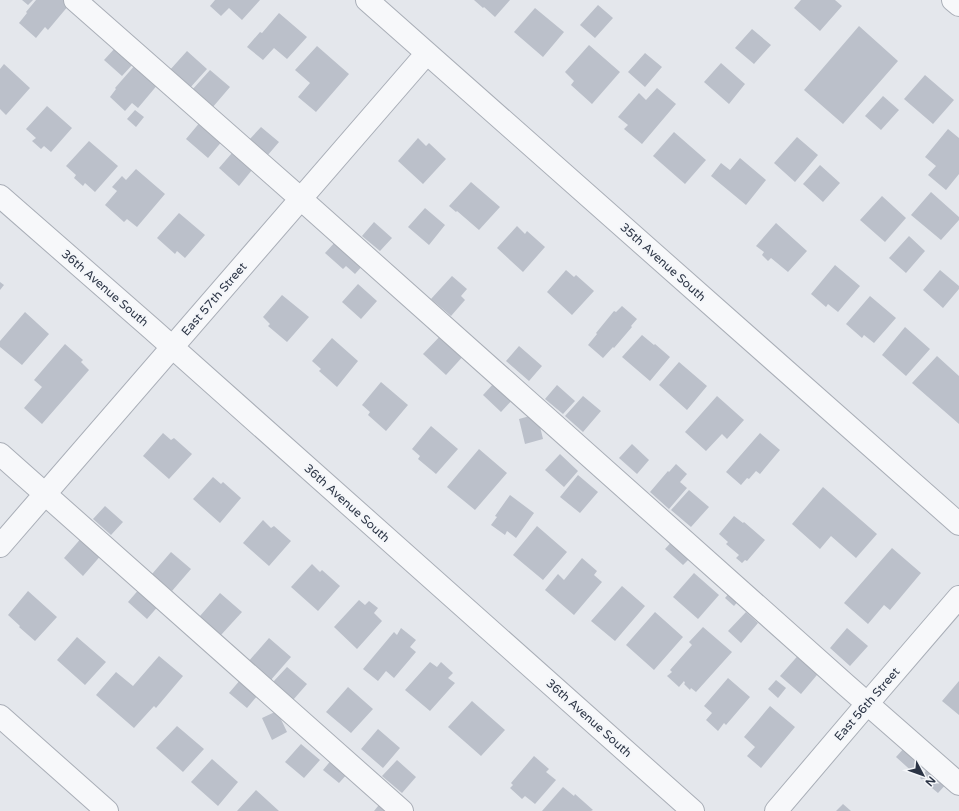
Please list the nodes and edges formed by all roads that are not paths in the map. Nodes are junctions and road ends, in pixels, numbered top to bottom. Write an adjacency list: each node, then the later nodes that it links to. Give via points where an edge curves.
1 (75, 0): 7 (street)
2 (367, 0): 5 (street, 35th Avenue South)
3 (953, 0): 4 (street)
4 (959, 5)
5 (427, 53): 7 (street, East 57th Street); 11 (street, 35th Avenue South)
6 (0, 196): 8 (street, 36th Avenue South)
7 (301, 199): 8 (street, East 57th Street); 14 (street)
8 (172, 347): 10 (street, East 57th Street); 19 (street, 36th Avenue South)
9 (0, 454): 10 (street)
10 (45, 493): 12 (street, East 57th Street); 18 (street)
11 (959, 524)
12 (0, 546)
13 (959, 597): 14 (street, East 56th Street)
14 (867, 704): 16 (street); 20 (street, East 56th Street)
15 (0, 716): 17 (street)
16 (959, 784)
17 (107, 811)
18 (402, 811)
19 (692, 811)
20 (776, 811)

